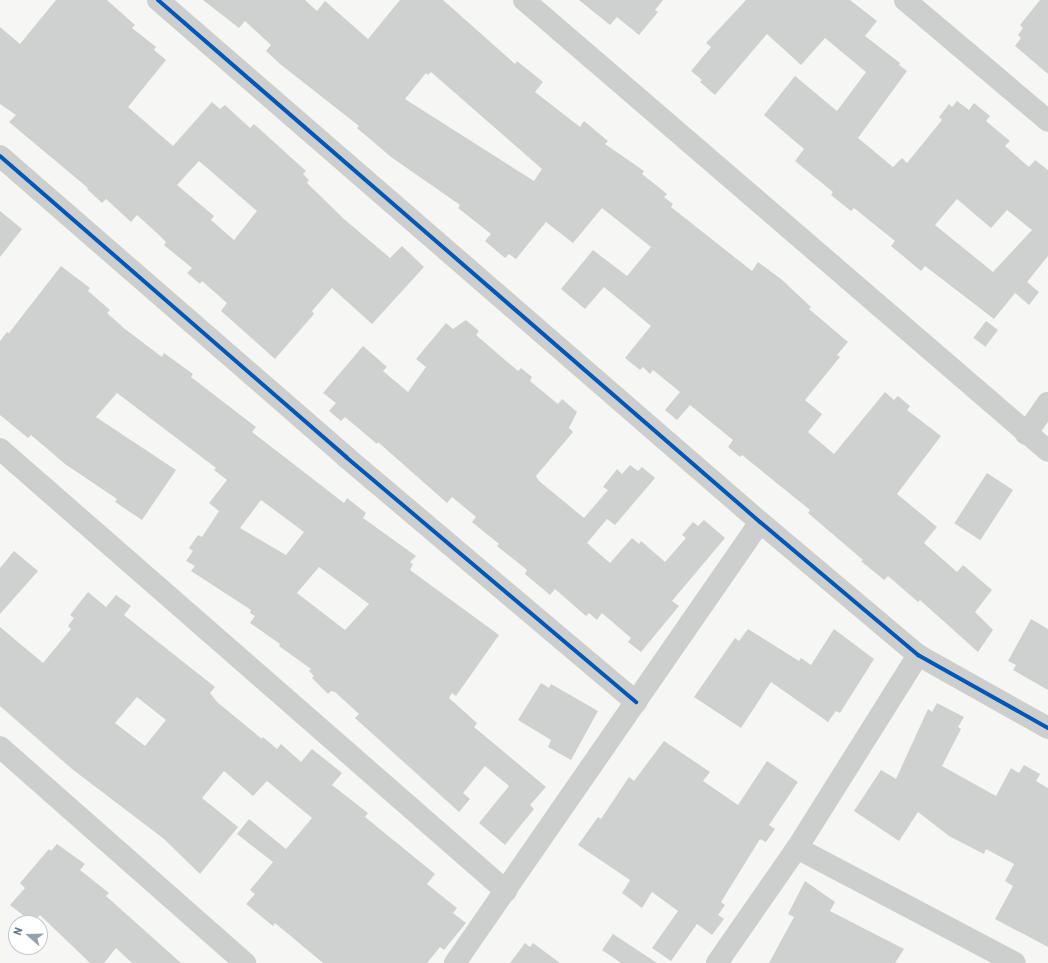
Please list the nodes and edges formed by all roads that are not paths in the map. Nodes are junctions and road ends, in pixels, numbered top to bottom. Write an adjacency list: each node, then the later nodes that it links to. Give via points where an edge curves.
1 (158, 0): 10 (street)
2 (524, 0): 7 (street)
3 (905, 0): 4 (street)
4 (1048, 121)
5 (0, 156): 12 (street, via 346,457)
6 (1048, 403): 7 (street)
7 (1026, 434): 9 (street)
8 (0, 449): 16 (street)
9 (1048, 451)
10 (760, 522): 11 (street); 12 (street)
11 (918, 655): 13 (street); 15 (street)
12 (636, 702): 16 (street)
13 (1048, 728)
14 (0, 748): 17 (street)
15 (797, 848): 19 (street); 20 (street)
16 (506, 891): 18 (street)
17 (245, 963)
18 (455, 963)
19 (717, 963)
20 (1015, 963)

